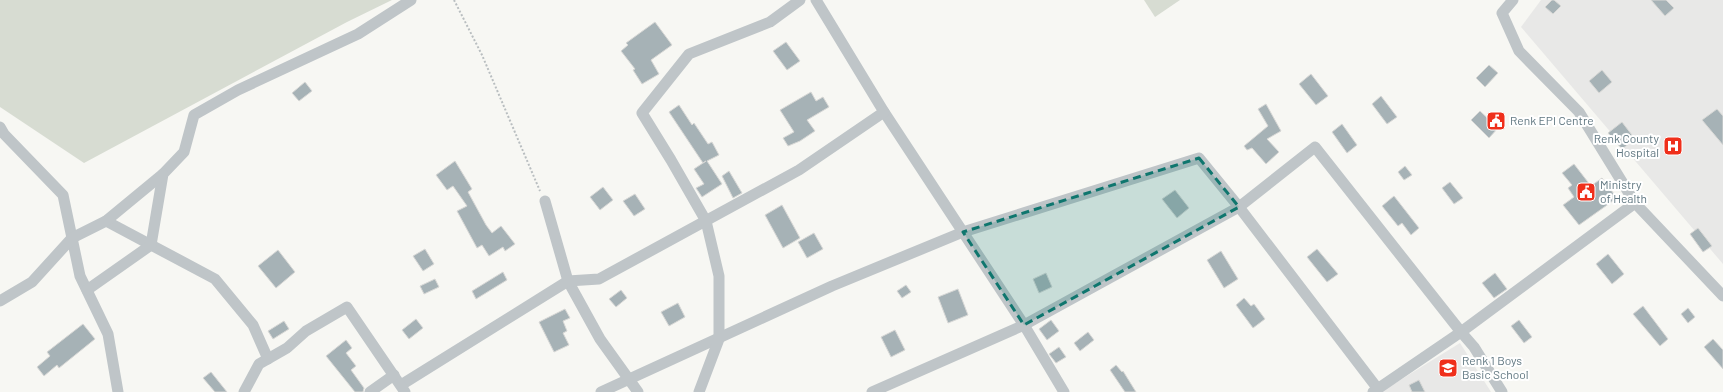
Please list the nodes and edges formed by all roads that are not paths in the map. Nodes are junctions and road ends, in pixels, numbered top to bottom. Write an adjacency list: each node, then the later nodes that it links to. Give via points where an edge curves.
1 (411, 0): 7 (street, via 358,34 238,90 194,115 184,152)
2 (800, 0): 12 (street, via 770,22 689,54 642,113)
3 (816, 0): 5 (street)
4 (1513, 0): 9 (street, via 1502,12 1519,51 1579,112)
5 (884, 112): 12 (street, via 800,170); 13 (street)
6 (0, 127): 14 (street, via 63,195)
7 (164, 174): 11 (street); 15 (street)
8 (544, 201): 16 (street)
9 (1634, 203): 18 (street); 21 (street)
10 (1239, 206): 13 (street, via 1199,158); 20 (street); 21 (street, via 1315,147); 27 (street)
11 (106, 221): 14 (street); 15 (street)
12 (706, 221): 16 (street, via 599,279); 22 (street, via 719,276)
13 (963, 232): 20 (street); 22 (street, via 832,286)
14 (72, 238): 17 (street, via 80,276); 19 (street, via 32,282)
15 (151, 245): 17 (street); 23 (street, via 215,279 252,325)
16 (568, 281): 25 (street, via 600,339); 26 (street)
17 (87, 290): 28 (street, via 108,334)
18 (1723, 296)
19 (0, 301)
20 (1024, 325): 34 (street); 35 (street)
21 (1461, 332): 27 (street); 36 (street, via 1474,347)
22 (718, 339): 25 (street); 33 (street)
23 (268, 359): 24 (street, via 287,348 306,331 347,307); 29 (street, via 259,364)
24 (394, 375): 26 (street); 30 (street)
25 (630, 379): 31 (street); 32 (street)
26 (403, 389)
27 (1375, 390)
28 (118, 392)
29 (244, 392)
30 (370, 392)
31 (601, 392)
32 (638, 392)
33 (699, 392)
34 (872, 392)
35 (1064, 392)
36 (1502, 392)

